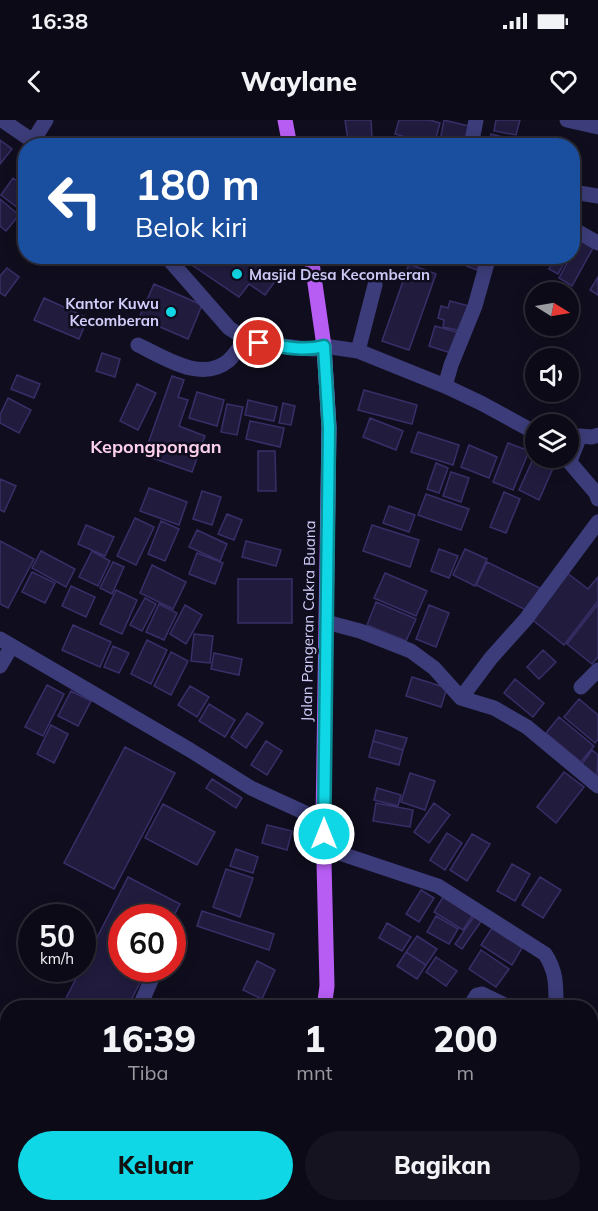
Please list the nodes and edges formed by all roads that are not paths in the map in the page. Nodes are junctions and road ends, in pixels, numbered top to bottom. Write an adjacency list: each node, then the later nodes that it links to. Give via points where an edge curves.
1 (2, 120): 7 (street)
2 (45, 120): 8 (street)
3 (285, 120): 9 (main road)
4 (476, 120): 10 (street)
5 (567, 120): 6 (street)
6 (598, 127)
7 (29, 138)
8 (39, 138)
9 (288, 138)
10 (473, 138)
11 (580, 193): 12 (street)
12 (598, 196)
13 (580, 233): 14 (street)
14 (598, 243)
15 (173, 264): 19 (street, via 229,328)
16 (311, 264): 21 (main road, Jalan Pangeran Cakra Buana)
17 (487, 264): 23 (street)
18 (375, 285): 22 (street)
19 (246, 339): 20 (street, via 226,362 203,370 179,365); 21 (street)
20 (138, 345)
21 (312, 348): 22 (street); 30 (main road, Jalan Pangeran Cakra Buana, via 329,428)
22 (358, 351): 23 (street)
23 (445, 386): 24 (street)
24 (525, 427)
25 (598, 435): 26 (street)
26 (579, 438)
27 (575, 468): 28 (street)
28 (598, 499)
29 (598, 522): 35 (street)
30 (326, 622): 35 (street, via 411,651 434,668); 37 (main road, Jalan Pangeran Cakra Buana)
31 (6, 643): 32 (street); 37 (street, via 250,788)
32 (0, 666)
33 (598, 670): 34 (street)
34 (580, 687)
35 (461, 698): 36 (street, via 494,708 527,728)
36 (596, 782)
37 (323, 821): 38 (main road, Jalan Pangeran Cakra Buana)
38 (324, 848): 40 (main road, Jalan Pangeran Cakra Buana); 46 (street, via 438,886 545,954 553,966)
39 (150, 982): 41 (street)
40 (327, 986): 42 (main road, Jalan Pangeran Cakra Buana); 43 (main road, Jalan Pangeran Cakra Buana)
41 (142, 1000)
42 (325, 1000)
43 (331, 1000)
44 (474, 1000): 45 (street, via 482,994)
45 (494, 1000)
46 (556, 1000)

